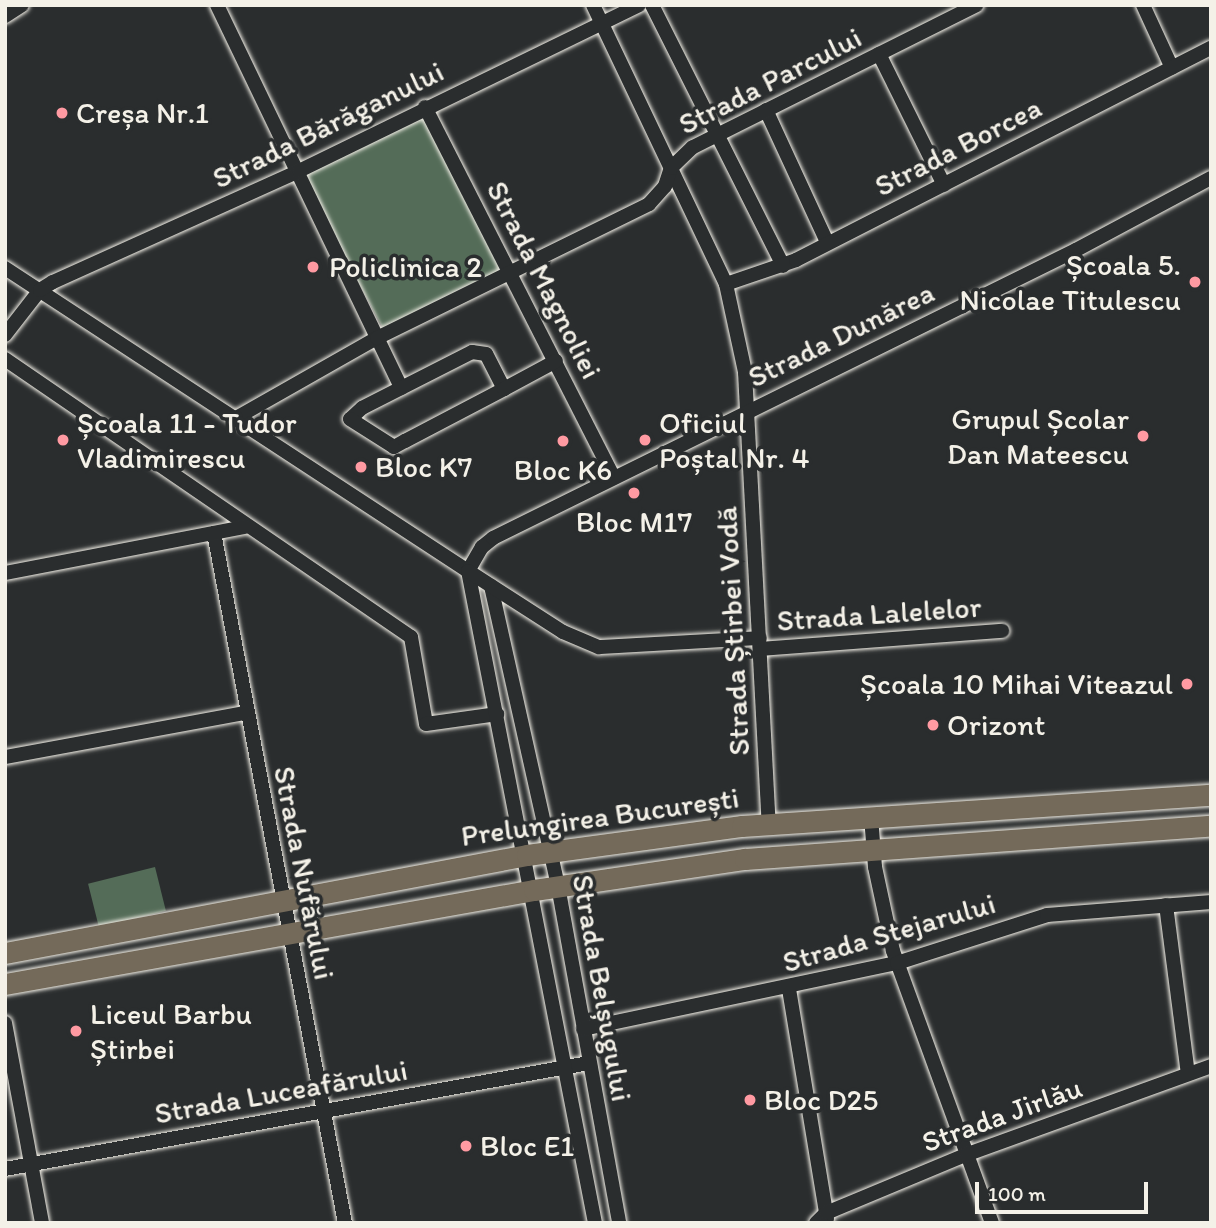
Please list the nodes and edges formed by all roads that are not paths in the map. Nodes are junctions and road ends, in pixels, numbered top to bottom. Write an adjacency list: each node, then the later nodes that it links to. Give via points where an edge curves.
1 (22, 5): 8 (street)
2 (217, 5): 17 (street)
3 (593, 5): 9 (street, Strada Știrbei Vodă)
4 (639, 5): 9 (street, Strada Bărăganului)
5 (652, 5): 15 (street)
6 (976, 5): 11 (street, Strada Parcului)
7 (1143, 5): 12 (street)
8 (5, 16)
9 (602, 23): 13 (street, Strada Bărăganului); 16 (street, Strada Știrbei Vodă)
10 (1211, 48): 12 (street, Strada Borcea)
11 (879, 54): 14 (street, Strada Parcului); 19 (street)
12 (1172, 68): 19 (street, Strada Borcea)
13 (425, 107): 17 (street, Strada Bărăganului); 23 (street, Strada Magnoliei)
14 (766, 110): 15 (street, Strada Parcului); 20 (street)
15 (717, 135): 16 (street, Strada Parcului, via 693,147); 21 (street)
16 (671, 168): 23 (street, Strada Parcului, via 665,186 649,204); 24 (street, Strada Știrbei Vodă)
17 (299, 171): 25 (street, Strada Bărăganului); 27 (street)
18 (1211, 178): 32 (street, Strada Dunărea, via 1076,250)
19 (944, 185): 20 (street, Strada Borcea)
20 (827, 242): 21 (street, Strada Borcea)
21 (783, 266): 24 (street, Strada Borcea)
22 (5, 268): 25 (street)
23 (511, 270): 27 (street, Strada Parcului); 29 (street, Strada Magnoliei)
24 (726, 284): 32 (street, Strada Știrbei Vodă, via 745,372)
25 (40, 290): 26 (street); 33 (street)
26 (5, 335)
27 (377, 338): 30 (street); 33 (street, Strada Parcului)
28 (5, 359): 35 (street)
29 (556, 362): 31 (street); 34 (street, Strada Magnoliei)
30 (401, 388): 31 (street, via 479,351 489,359); 31 (street, via 352,414 352,423 394,446)
31 (504, 389)
32 (747, 410): 34 (street, Strada Dunărea); 41 (street, Strada Știrbei Vodă)
33 (236, 418): 37 (street)
34 (614, 478): 37 (street, Strada Dunărea, via 493,538)
35 (245, 527): 36 (street); 43 (street, via 411,637 426,724)
36 (214, 533): 38 (street); 42 (street, Strada Nufărului)
37 (468, 571): 39 (street); 43 (street, Strada Belșugului)
38 (5, 573)
39 (491, 586): 41 (street, Strada Lalelelor, via 564,632 598,647); 50 (street, Strada Belșugului)
40 (1002, 631): 41 (street, Strada Lalelelor)
41 (760, 643): 47 (street, Strada Știrbei Vodă)
42 (245, 713): 44 (street); 54 (street, Strada Nufărului)
43 (498, 714): 51 (street, Strada Belșugului)
44 (5, 757)
45 (1211, 795): 46 (main road, Prelungirea București)
46 (871, 817): 47 (main road, Prelungirea București); 49 (street)
47 (769, 824): 50 (main road, Prelungirea București)
48 (1211, 826): 49 (main road, Prelungirea București)
49 (872, 848): 52 (main road, Prelungirea București, via 746,859); 59 (street)
50 (550, 851): 51 (main road, Prelungirea București); 52 (street, Strada Belșugului)
51 (527, 855): 53 (street, Strada Belșugului); 54 (main road, Prelungirea București)
52 (558, 886): 53 (main road, Prelungirea București); 63 (street, Strada Belșugului)
53 (534, 890): 57 (main road, Prelungirea București); 66 (street, Strada Belșugului)
54 (282, 898): 57 (street, Strada Nufărului); 58 (main road, Prelungirea București)
55 (1211, 902): 56 (street, Strada Stejarului)
56 (1166, 905): 59 (street, Strada Stejarului, via 1047,915); 67 (street)
57 (290, 933): 60 (main road, Prelungirea București); 68 (street, Strada Nufărului)
58 (5, 953)
59 (897, 963): 61 (street, Strada Stejarului); 69 (street)
60 (5, 984)
61 (789, 989): 63 (street, Strada Stejarului); 72 (street)
62 (5, 1023): 70 (street)
63 (583, 1029): 64 (street, Strada Belșugului)
64 (589, 1063): 66 (street, Strada Luceafărului); 76 (street, Strada Belșugului)
65 (1211, 1066): 67 (street, Strada Jirlău)
66 (567, 1067): 68 (street, Strada Luceafărului); 75 (street, Strada Belșugului)
67 (1188, 1074): 69 (street, Strada Jirlău)
68 (324, 1111): 70 (street, Strada Luceafărului); 74 (street, Strada Nufărului)
69 (968, 1154): 72 (street, Strada Jirlău); 77 (street)
70 (32, 1164): 71 (street, Strada Luceafărului); 73 (street)
71 (5, 1169)
72 (823, 1219)
73 (42, 1223)
74 (345, 1223)
75 (596, 1223)
76 (619, 1223)
77 (992, 1223)

